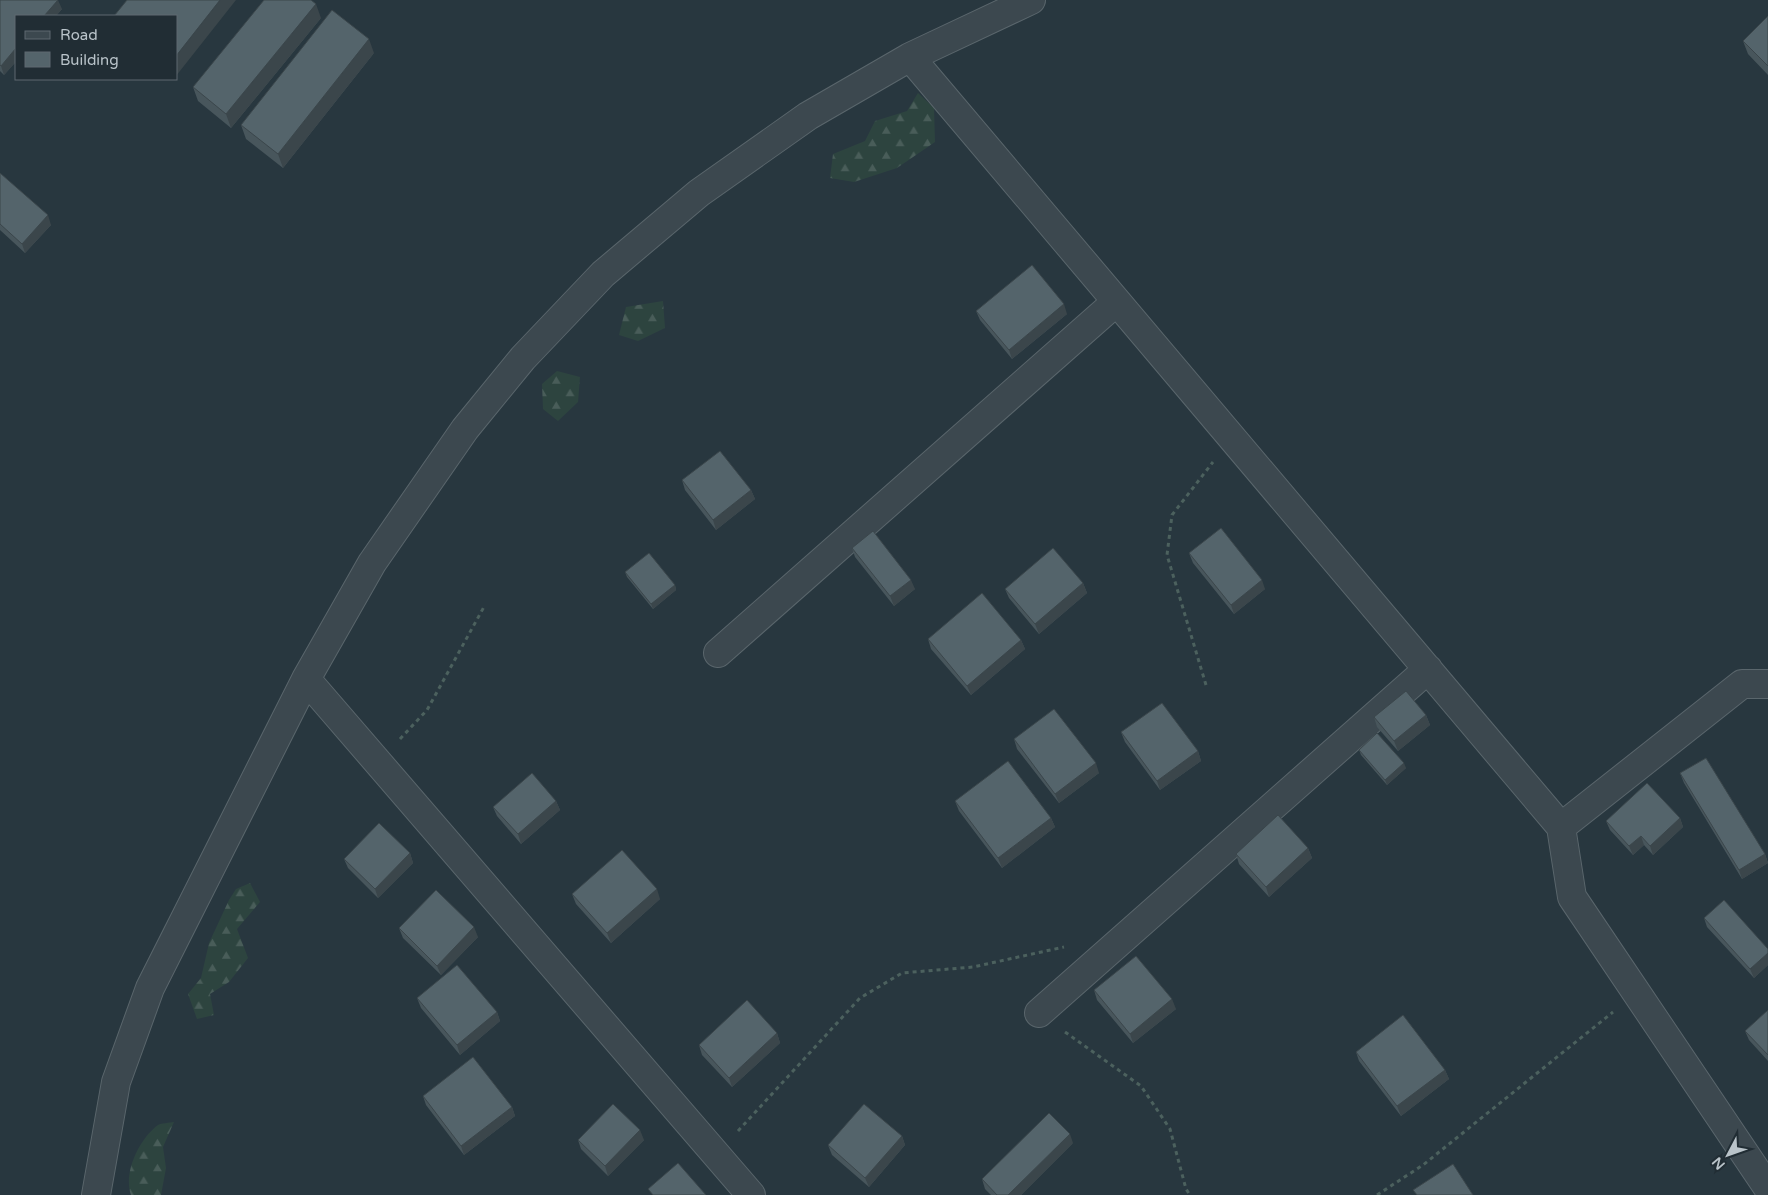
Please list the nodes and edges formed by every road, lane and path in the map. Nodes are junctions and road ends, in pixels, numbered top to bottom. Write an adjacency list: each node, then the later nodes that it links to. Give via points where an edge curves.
1 (1031, 0): 2 (street)
2 (910, 57): 3 (street); 8 (street, via 800,121 699,193 602,274 523,358 465,429 372,563)
3 (1116, 302): 4 (street); 6 (street)
4 (1231, 437): 7 (street); 10 (path, via 1172,515 1166,555)
5 (486, 605): 11 (path, via 427,710)
6 (718, 653)
7 (1428, 669): 12 (street); 15 (street)
8 (306, 679): 11 (street); 18 (street, via 150,988 116,1082)
9 (1768, 684): 12 (street, via 1742,684)
10 (1206, 685)
11 (376, 760): 16 (street)
12 (1561, 827): 14 (street, via 1572,897)
13 (1066, 947): 16 (path, via 973,967 902,973 885,983 860,998)
14 (1636, 993): 17 (street); 21 (path, via 1423,1165)
15 (1039, 1013): 20 (path, via 1141,1086 1170,1129)
16 (716, 1155): 19 (street)
17 (1768, 1188)
18 (96, 1195)
19 (751, 1195)
20 (1190, 1195)
21 (1377, 1195)

